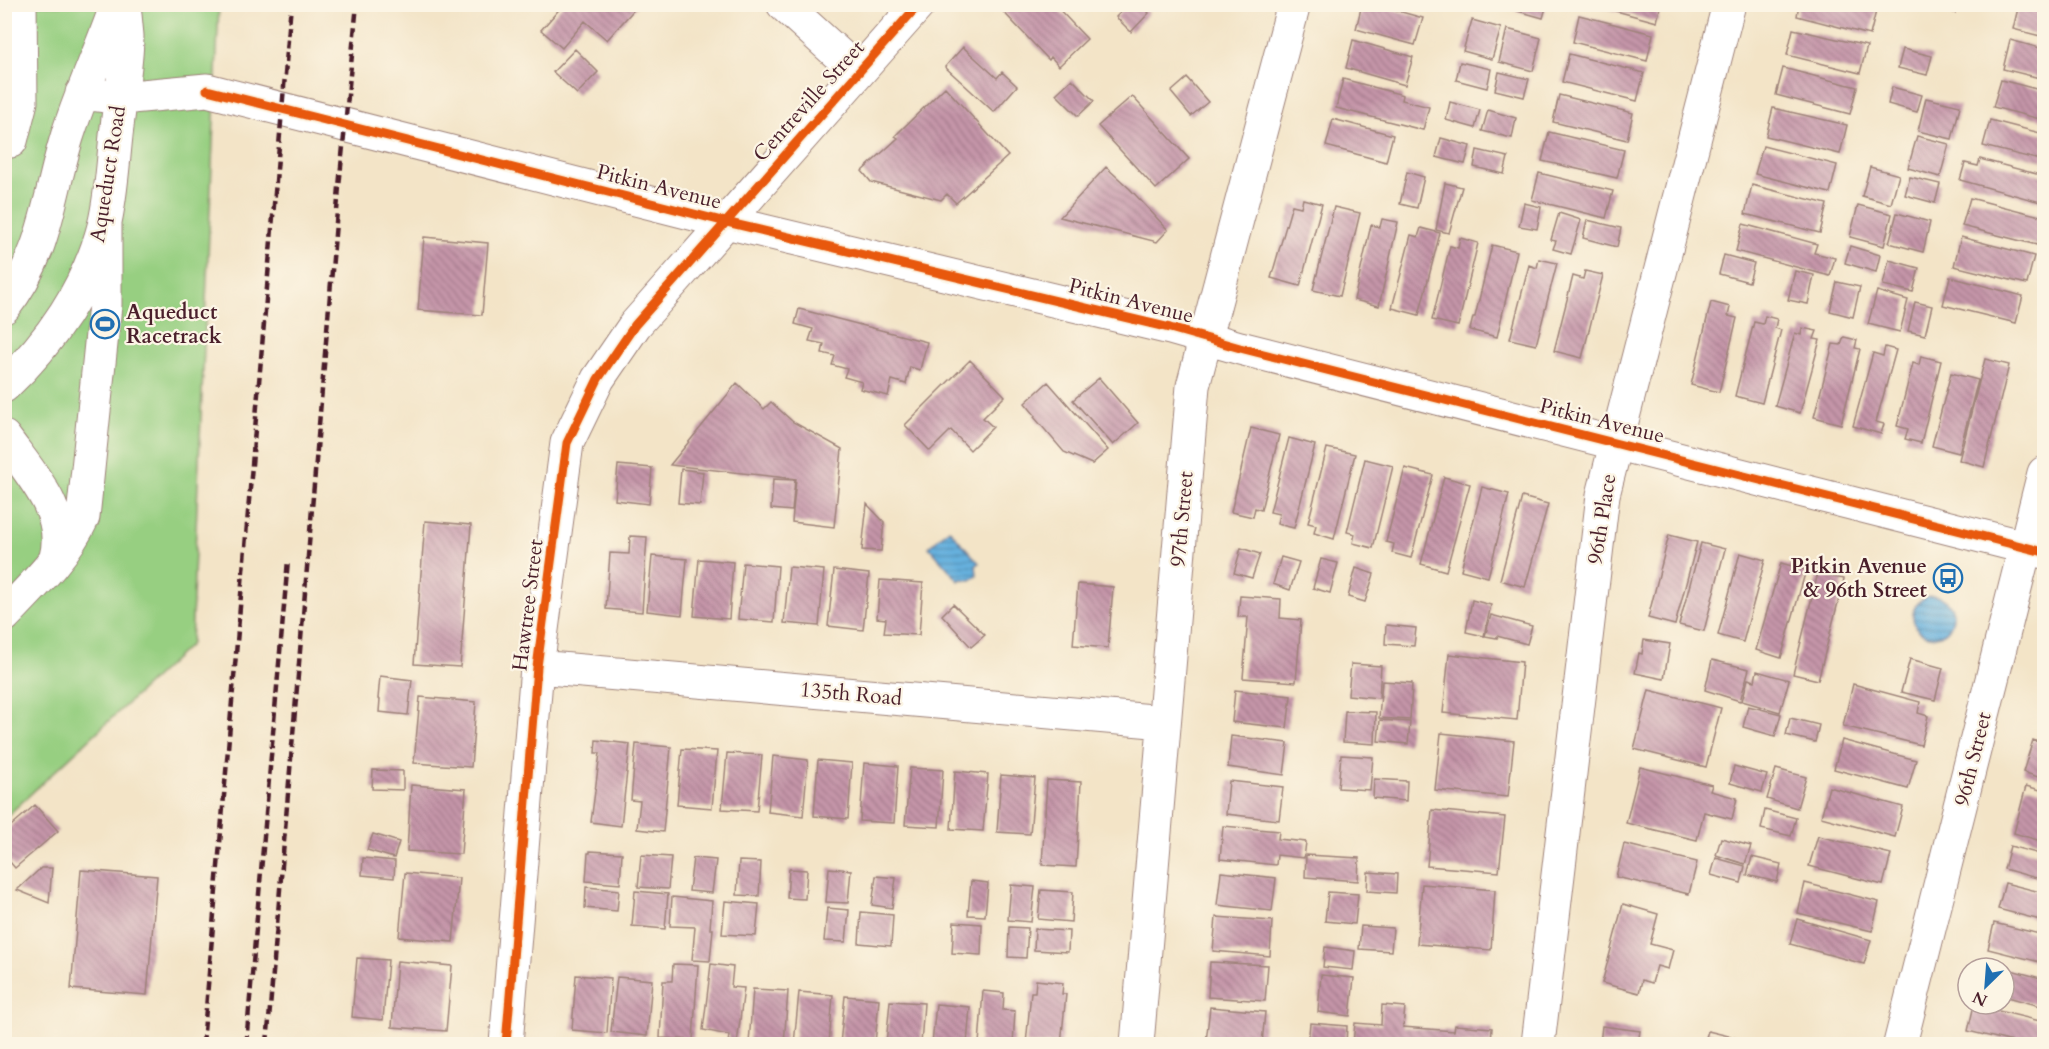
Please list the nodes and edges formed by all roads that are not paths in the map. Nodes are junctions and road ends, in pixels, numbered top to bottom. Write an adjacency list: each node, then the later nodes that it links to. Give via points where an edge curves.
1 (20, 4): 11 (street, via 21,102 11,141)
2 (117, 4): 9 (street, Aqueduct Road)
3 (124, 4): 10 (street, Aqueduct Road, via 127,37)
4 (783, 4): 8 (street)
5 (919, 4): 8 (street, Centreville Street)
6 (1294, 4): 15 (street, 97th Street)
7 (1729, 4): 18 (street, 96th Place)
8 (858, 72): 12 (street, Centreville Street)
9 (82, 93): 10 (street, Pitkin Avenue); 14 (street, Aqueduct Road, via 36,252)
10 (120, 98): 12 (street, Pitkin Avenue, via 207,90); 13 (street, Aqueduct Road)
11 (4, 142)
12 (726, 222): 15 (street, Pitkin Avenue); 23 (street, Hawtree Street, via 635,325 598,379 567,443)
13 (105, 224): 16 (street, Aqueduct Road, via 86,276 63,316); 21 (street, via 105,305 86,505 78,527)
14 (4, 307)
15 (1206, 338): 18 (street, Pitkin Avenue); 24 (street, 97th Street, via 1193,386)
16 (4, 386)
17 (4, 437): 21 (street, via 53,512 59,545)
18 (1617, 444): 20 (street, Pitkin Avenue); 27 (street, 96th Place, via 1603,495)
19 (2044, 473): 20 (street, 96th Street)
20 (2035, 550): 28 (street, 96th Street)
21 (56, 557): 22 (street)
22 (4, 616)
23 (537, 668): 24 (street, 135th Road); 25 (street, Hawtree Street)
24 (1164, 722): 26 (street, 97th Street)
25 (506, 1044)
26 (1137, 1044)
27 (1538, 1044)
28 (1900, 1044)

